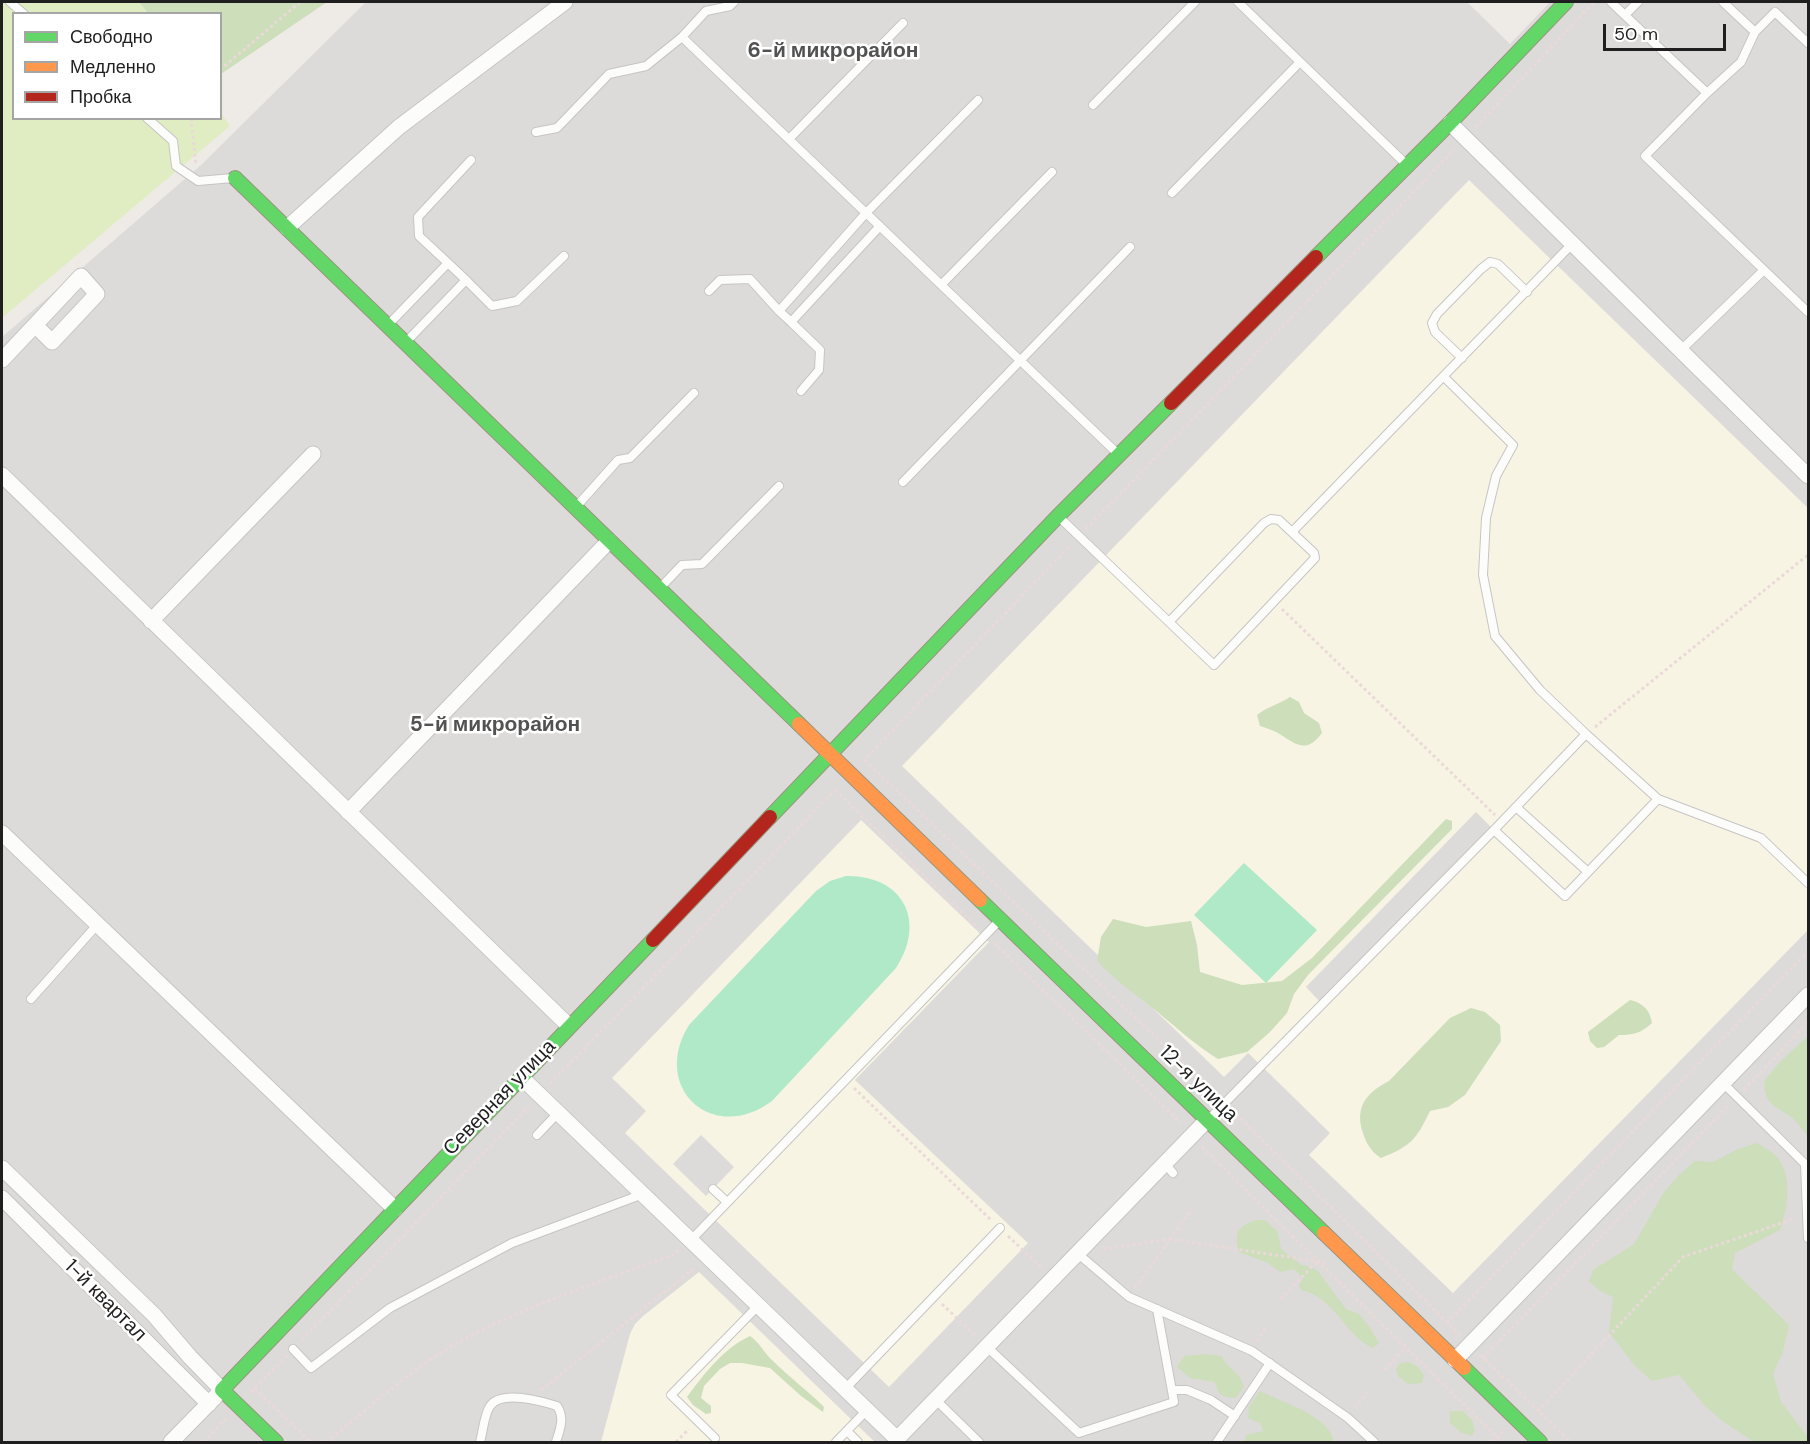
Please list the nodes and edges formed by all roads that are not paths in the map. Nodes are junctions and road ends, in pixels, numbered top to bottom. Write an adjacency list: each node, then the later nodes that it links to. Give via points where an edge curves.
1 (10, 2): 10 (lane)
2 (565, 2): 31 (street, via 399,127)
3 (734, 2): 14 (lane, via 706,11)
4 (1195, 2): 19 (lane)
5 (1238, 2): 16 (lane)
6 (1566, 2): 21 (street, Северная улица)
7 (1611, 2): 11 (lane)
8 (1638, 2): 11 (lane)
9 (1723, 2): 13 (lane)
10 (22, 12)
11 (1625, 15): 17 (lane)
12 (903, 23): 23 (lane)
13 (1755, 32): 15 (lane, via 1775,12); 17 (lane, via 1742,62)
14 (682, 37): 22 (lane, via 646,66 609,74 557,128); 23 (lane)
15 (1809, 44)
16 (1300, 62): 25 (lane); 28 (lane)
17 (1707, 93): 36 (lane, via 1645,156)
18 (978, 100): 29 (lane)
19 (1093, 105)
20 (149, 120): 27 (lane, via 173,141 176,166 198,181)
21 (1450, 123): 25 (street, Северная улица); 32 (street)
22 (536, 132)
23 (789, 139): 29 (lane)
24 (471, 160): 35 (lane, via 418,217 419,236)
25 (1408, 165): 55 (street, Северная улица)
26 (1052, 172): 38 (lane)
27 (235, 177): 31 (street, 12-я улица)
28 (1172, 193)
29 (866, 213): 30 (lane); 41 (lane)
30 (880, 226): 38 (lane); 43 (lane)
31 (287, 228): 45 (street, 12-я улица)
32 (1573, 243): 40 (lane); 47 (street)
33 (1131, 247): 50 (lane)
34 (564, 256): 37 (lane, via 517,301 492,306)
35 (448, 263): 37 (lane); 45 (lane)
36 (1764, 270): 42 (lane); 47 (lane)
37 (466, 280): 46 (lane)
38 (941, 285): 50 (lane)
39 (709, 291): 41 (lane, via 720,280 750,279)
40 (1527, 292): 48 (lane); 48 (lane, via 1498,264 1490,262 1481,269 1432,323 1435,332)
41 (779, 311): 43 (lane)
42 (1809, 312)
43 (791, 322): 52 (lane, via 820,350 819,370)
44 (35, 325): 49 (street)
45 (387, 326): 46 (street, 12-я улица)
46 (405, 343): 60 (street, 12-я улица)
47 (1681, 350): 57 (street)
48 (1462, 358): 51 (lane)
49 (2, 360)
50 (1020, 360): 55 (lane); 58 (lane)
51 (1444, 377): 62 (lane); 67 (lane, via 1513,445 1496,476 1486,518 1483,575 1495,636 1540,690)
52 (801, 391)
53 (694, 393): 60 (lane, via 630,458 618,460)
54 (313, 454): 65 (street)
55 (1119, 455): 61 (street, Северная улица)
56 (2, 475): 65 (street)
57 (1809, 476)
58 (903, 482)
59 (779, 486): 64 (lane, via 702,564 682,565)
60 (575, 508): 63 (street, 12-я улица)
61 (1058, 516): 66 (lane); 68 (street, Северная улица)
62 (1292, 532): 66 (lane, via 1279,520 1264,523); 66 (lane, via 1315,558 1214,665)
63 (609, 541): 64 (street, 12-я улица); 71 (street)
64 (659, 589): 68 (street, 12-я улица)
65 (152, 621): 71 (street)
66 (1169, 622)
67 (1586, 734): 69 (lane); 70 (lane)
68 (828, 754): 76 (street, 12-я улица); 80 (street, Северная улица)
69 (1658, 799): 74 (lane); 75 (lane, via 1761,838)
70 (1516, 807): 72 (lane); 74 (lane)
71 (348, 812): 80 (street)
72 (1494, 830): 74 (lane, via 1565,896); 84 (lane)
73 (2, 833): 77 (street)
74 (1588, 872)
75 (1809, 883)
76 (1000, 920): 84 (street, 12-я улица); 91 (lane)
77 (97, 925): 79 (lane); 92 (street)
78 (1809, 994): 82 (street)
79 (31, 999)
80 (569, 1026): 81 (street, Северная улица)
81 (521, 1077): 83 (street); 92 (street, Северная улица)
82 (1723, 1083): 86 (lane); 102 (street)
83 (558, 1113): 85 (lane); 89 (street)
84 (1208, 1120): 97 (street, via 1169,1169); 102 (street, 12-я улица)
85 (537, 1135)
86 (1807, 1166): 93 (lane)
87 (2, 1168): 105 (street, via 154,1315)
88 (713, 1189): 91 (lane)
89 (644, 1194): 96 (street); 101 (lane, via 512,1243 390,1308 311,1368)
90 (2, 1198): 108 (street, 1-й квартал)
91 (727, 1202): 96 (lane)
92 (394, 1209): 105 (street, Северная улица)
93 (1808, 1215): 95 (lane)
94 (1000, 1228): 104 (lane)
95 (1809, 1238)
96 (690, 1240): 98 (street)
97 (1077, 1253): 99 (lane, via 1129,1297); 100 (street)
98 (758, 1306): 104 (street); 112 (lane, via 671,1395)
99 (1157, 1309): 103 (lane, via 1252,1351); 106 (lane)
100 (986, 1346): 106 (lane, via 1079,1433 1174,1402); 107 (street)
101 (293, 1349)
102 (1455, 1360): 123 (street, 12-я улица)
103 (1270, 1363): 110 (lane); 122 (lane, via 1348,1418)
104 (845, 1389): 109 (street)
105 (222, 1390): 108 (street, Северная улица); 115 (street)
106 (1172, 1390): 110 (lane, via 1187,1390)
107 (935, 1399): 113 (street); 120 (lane)
108 (209, 1404): 114 (street, Северная улица)
109 (866, 1411): 111 (lane); 113 (street)
110 (1235, 1416): 121 (lane)
111 (847, 1431): 118 (lane); 119 (lane)
112 (715, 1438)
113 (898, 1441)
114 (171, 1443)
115 (276, 1443)
116 (480, 1443): 117 (lane, via 490,1407 498,1399 508,1397 556,1406 561,1412)
117 (556, 1443)
118 (836, 1443)
119 (858, 1443)
120 (979, 1443)
121 (1217, 1443)
122 (1374, 1443)
123 (1540, 1443)

